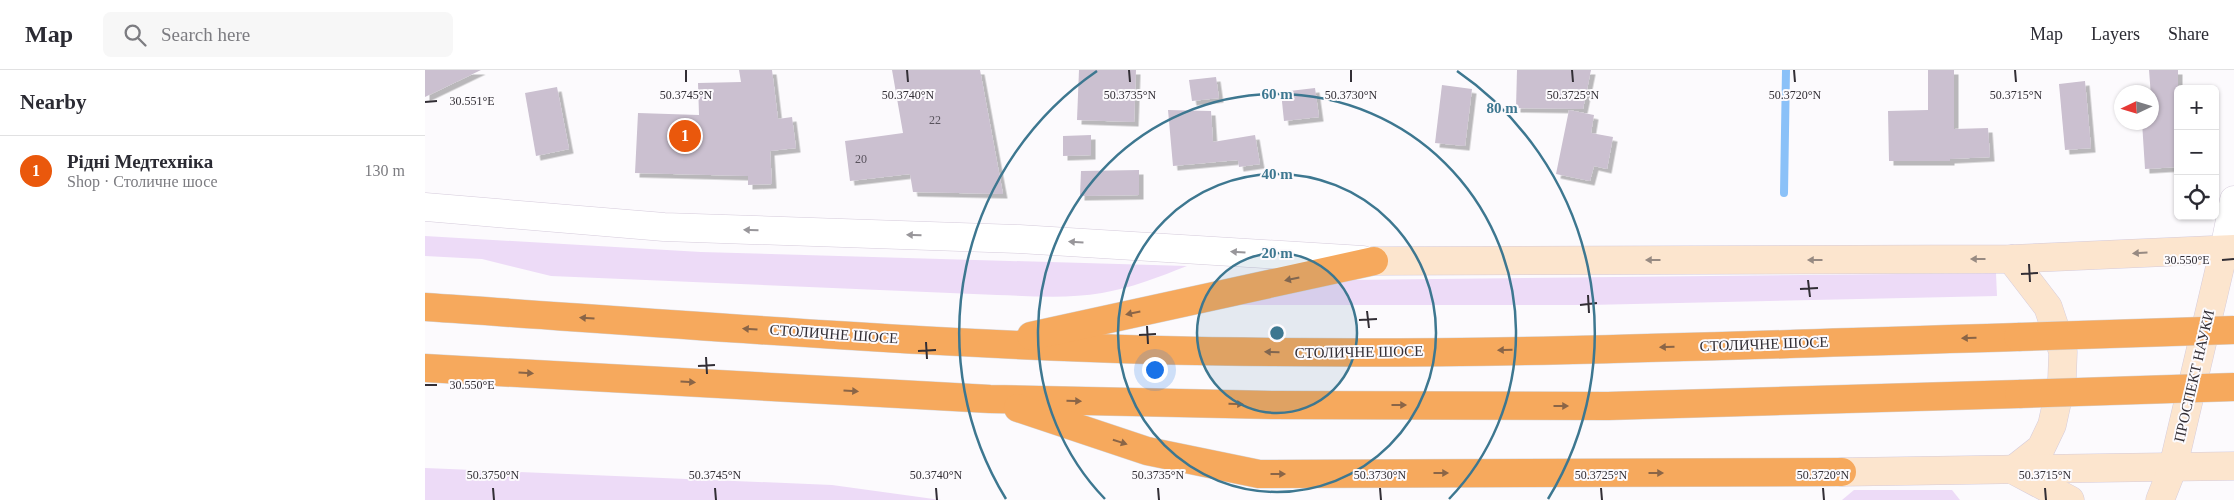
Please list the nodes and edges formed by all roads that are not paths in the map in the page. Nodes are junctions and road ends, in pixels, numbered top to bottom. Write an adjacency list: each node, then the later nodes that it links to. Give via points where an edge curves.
1 (2234, 200): 3 (street)
2 (425, 208): 5 (street, one-way to 2, via 1019,239 664,227)
3 (2229, 249): 4 (main road, one-way to 4); 13 (main road, ПРОСПЕКТ НАУКИ)
4 (2011, 259): 5 (main road, one-way to 5); 14 (main road, via 2048,307 2063,352 2062,379 2052,425 2041,448)
5 (1374, 261): 8 (highway, one-way to 8)
6 (425, 307): 8 (highway, СТОЛИЧНЕ ШОСЕ, one-way to 6)
7 (2234, 330): 8 (highway, СТОЛИЧНЕ ШОСЕ, one-way to 8, bridge, via 1607,349 1273,352)
8 (990, 344)
9 (425, 368): 11 (highway, one-way to 11)
10 (2234, 387): 11 (highway, one-way to 10, bridge, via 1272,405 1608,406)
11 (990, 399): 15 (highway, one-way to 15, via 1147,451 1259,474)
12 (2234, 466): 13 (main road)
13 (2173, 467): 14 (main road); 17 (main road, ПРОСПЕКТ НАУКИ)
14 (2013, 470): 15 (main road); 16 (main road)
15 (1842, 472)
16 (2070, 500)
17 (2159, 500)

